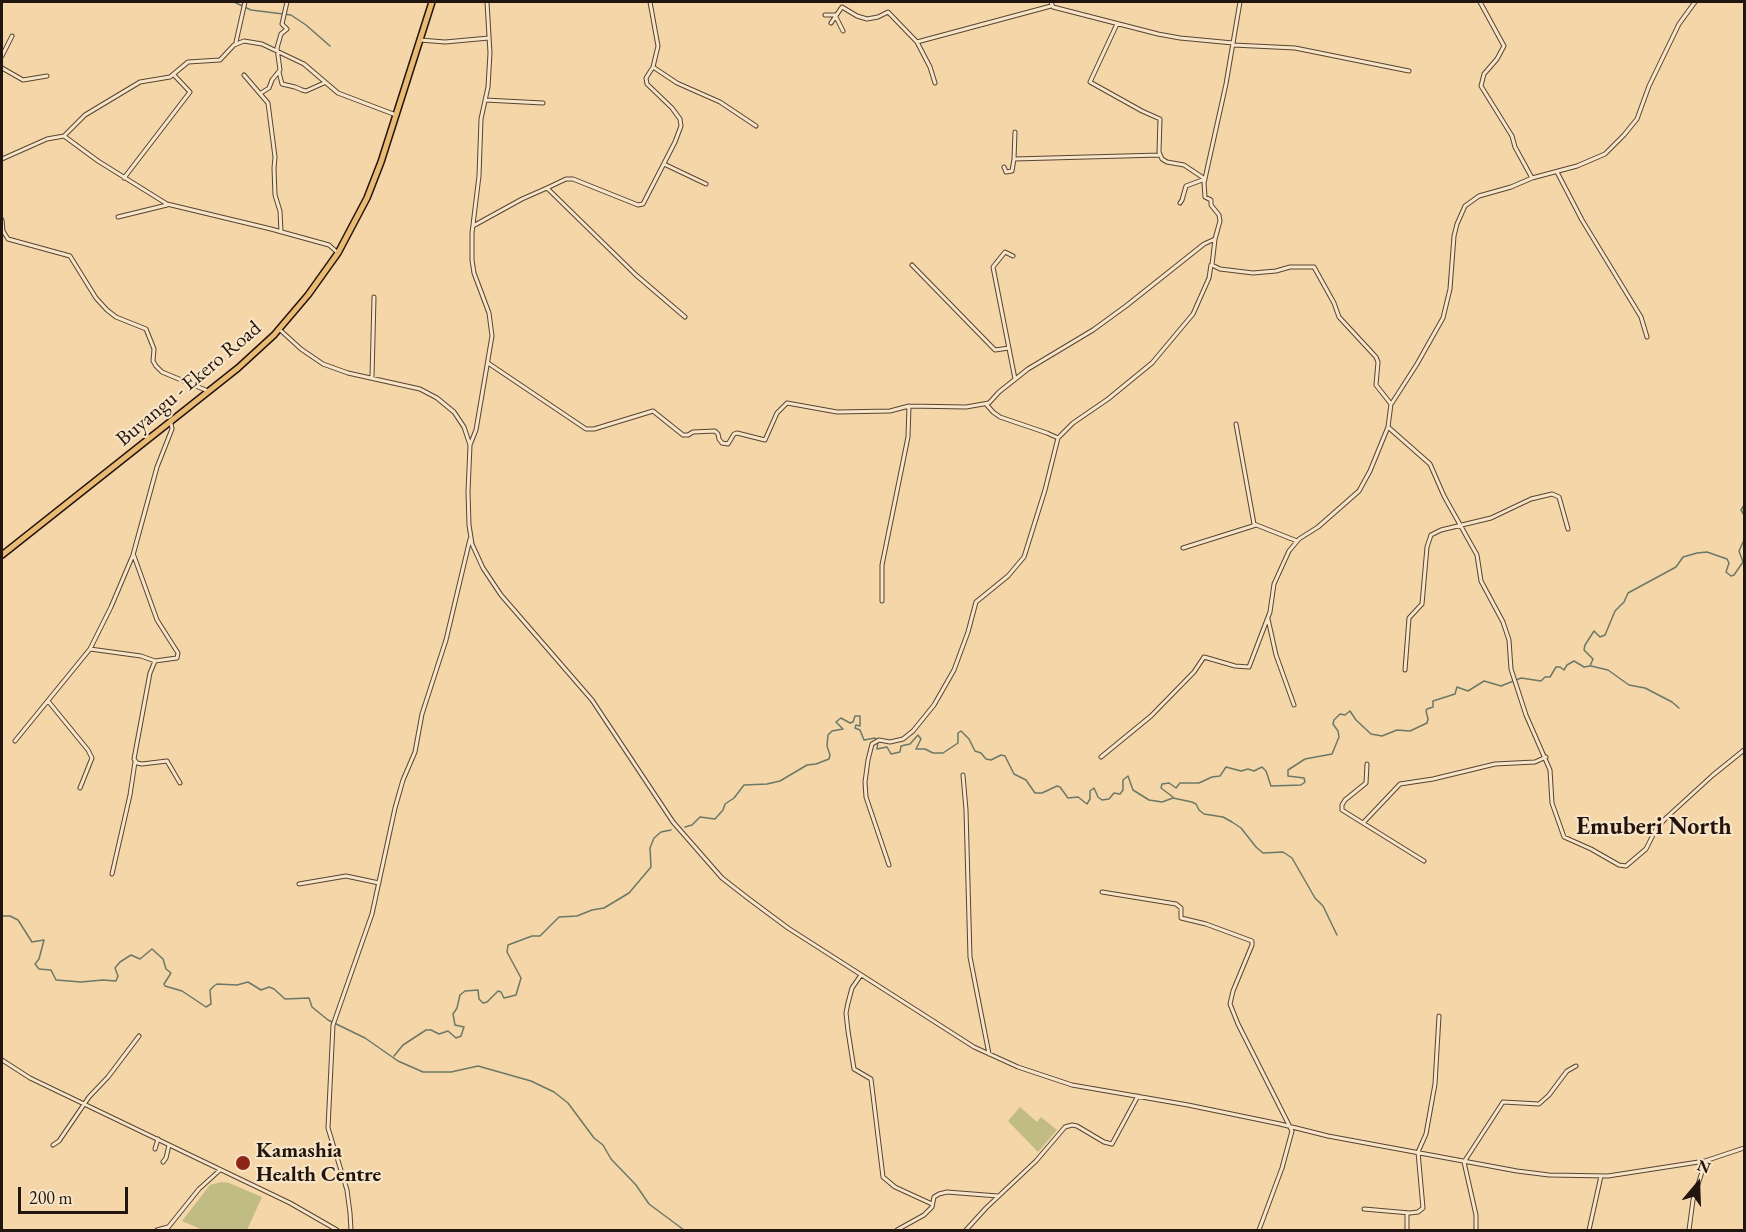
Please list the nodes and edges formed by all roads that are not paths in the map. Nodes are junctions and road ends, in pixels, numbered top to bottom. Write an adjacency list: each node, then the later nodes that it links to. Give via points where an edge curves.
1 (245, 2): 19 (street)
2 (287, 2): 21 (street, via 282,24 287,29 279,37)
3 (432, 2): 17 (main road, Buyangu - Ekero Road)
4 (488, 2): 16 (street)
5 (650, 2): 23 (street, via 658,46)
6 (1240, 2): 20 (street)
7 (1480, 2): 46 (street, via 1504,46 1482,77 1481,86)
8 (1695, 2): 44 (street, via 1675,33 1633,125 1605,154)
9 (1051, 4): 13 (street); 18 (street)
10 (825, 15): 11 (street)
11 (835, 15): 12 (street); 14 (street); 18 (street, via 842,7 867,19 888,12)
12 (831, 23)
13 (1118, 24): 20 (street, via 1173,37); 39 (street, via 1090,82 1160,119)
14 (843, 31)
15 (12, 36): 22 (street)
16 (489, 38): 17 (street); 33 (street)
17 (420, 40): 35 (main road, Buyangu - Ekero Road)
18 (916, 42): 31 (street)
19 (236, 44): 21 (street, via 257,43); 27 (street, via 220,60 188,62)
20 (1233, 44): 25 (street, via 1295,48); 47 (street)
21 (277, 51): 26 (street); 30 (street, via 304,64)
22 (2, 56)
23 (653, 67): 36 (street); 42 (street, via 647,84 672,108 681,123)
24 (2, 68): 29 (street, via 22,80)
25 (1409, 71)
26 (279, 72): 30 (street, via 282,84 306,91); 32 (street)
27 (174, 75): 38 (street, via 136,84 85,115); 45 (street, via 190,92)
28 (244, 75): 32 (street)
29 (47, 76)
30 (325, 83): 35 (street, via 357,102)
31 (935, 83)
32 (261, 93): 55 (street, via 268,103 274,136 275,195)
33 (485, 100): 34 (street); 54 (street)
34 (543, 103)
35 (396, 115): 57 (main road, Buyangu - Ekero Road, via 367,198)
36 (756, 126)
37 (1015, 132): 41 (street)
38 (64, 136): 40 (street, via 46,139); 45 (street)
39 (1160, 155): 41 (street); 47 (street, via 1164,161 1182,165)
40 (2, 159)
41 (1014, 159): 43 (street, via 1011,171 1006,172)
42 (664, 164): 48 (street); 49 (street, via 641,205 573,179)
43 (1004, 167)
44 (1557, 172): 46 (street); 64 (street, via 1641,317)
45 (124, 178): 51 (street)
46 (1532, 178): 71 (street, via 1479,196 1465,206 1452,248 1450,289 1443,318)
47 (1205, 179): 50 (street, via 1186,186); 56 (street, via 1205,196 1219,215)
48 (706, 184)
49 (547, 188): 54 (street); 62 (street)
50 (1179, 203)
51 (168, 204): 52 (street); 55 (street)
52 (118, 217)
53 (2, 220): 69 (street, via 8,239 70,256 107,310 146,329 154,349 153,361 162,372)
54 (473, 226): 66 (street, via 473,267 492,331)
55 (281, 232): 57 (street, via 329,246)
56 (1215, 239): 59 (street); 68 (street, via 1126,306)
57 (338, 253): 63 (main road, Buyangu - Ekero Road)
58 (1013, 256): 65 (street, via 1005,252 993,267)
59 (1212, 262): 71 (street, via 1217,269 1239,272 1314,267 1339,317 1376,357 1376,385); 76 (street, via 1192,314 1158,357)
60 (912, 265): 65 (street, via 995,350)
61 (374, 297): 67 (street)
62 (685, 317)
63 (279, 329): 67 (street, via 318,362); 69 (main road, Buyangu - Ekero Road)
64 (1647, 337)
65 (1009, 348): 68 (street)
66 (488, 363): 72 (street, via 586,429 653,411 683,435 715,431 718,439 728,444 737,433 765,440 777,413 787,403 837,412 890,411); 77 (street)
67 (372, 377): 77 (street, via 420,389 441,400 461,422)
68 (1015, 379): 70 (street)
69 (209, 392): 73 (main road, Buyangu - Ekero Road)
70 (986, 404): 72 (street); 76 (street, via 1000,417)
71 (1391, 404): 75 (street)
72 (909, 406): 86 (street, via 908,437 882,565)
73 (171, 423): 84 (main road, Buyangu - Ekero Road); 85 (street)
74 (1236, 424): 78 (street)
75 (1388, 427): 79 (street, via 1430,464); 82 (street, via 1359,490)
76 (1058, 438): 104 (street, via 1024,558 976,602 942,694 903,740 879,740 871,748 866,797)
77 (470, 445): 81 (street)
78 (1256, 525): 82 (street); 83 (street)
79 (1461, 525): 80 (street, via 1491,518 1531,499 1552,494 1559,497); 90 (street, via 1429,538 1422,604 1409,618); 96 (street, via 1477,555 1484,587 1503,622 1516,686)
80 (1568, 529)
81 (470, 537): 106 (street, via 446,640 399,795); 109 (street, via 489,579 581,686 668,815 699,853 742,894)
82 (1297, 541): 87 (street, via 1274,584)
83 (1183, 548)
84 (2, 555)
85 (133, 555): 88 (street); 89 (street, via 160,626 178,655 175,659)
86 (882, 601)
87 (1268, 617): 92 (street, via 1276,655); 95 (street, via 1249,667 1204,657 1151,716)
88 (90, 649): 89 (street); 91 (street)
89 (154, 661): 97 (street)
90 (1405, 670)
91 (48, 700): 93 (street); 101 (street, via 92,758)
92 (1294, 705)
93 (15, 741)
94 (1744, 750): 96 (street, via 1673,811 1641,854 1622,866 1564,837 1552,803)
95 (1101, 757)
96 (1545, 757): 102 (street, via 1536,762 1495,764 1400,784)
97 (135, 760): 100 (street, via 142,764 167,761); 105 (street)
98 (1367, 764): 102 (street, via 1366,783 1342,805 1343,812)
99 (963, 775): 112 (street, via 970,957)
100 (180, 783)
101 (80, 788)
102 (1363, 824): 103 (street)
103 (1424, 861)
104 (889, 865)
105 (112, 874)
106 (379, 883): 107 (street, via 346,876); 137 (street, via 333,1025 328,1128 347,1190)
107 (298, 884)
108 (1102, 892): 117 (street, via 1176,904 1181,918 1252,941 1230,1004)
109 (861, 975): 112 (street); 130 (street, via 848,1003 848,1031 854,1069 871,1079 883,1177)
110 (1439, 1016): 123 (street, via 1435,1084 1426,1134)
111 (138, 1036): 116 (street)
112 (989, 1054): 115 (street, via 1072,1085)
113 (2, 1060): 116 (street)
114 (1576, 1066): 125 (street, via 1539,1104 1503,1102)
115 (1138, 1096): 117 (street); 129 (street, via 1112,1144 1077,1126 1065,1127)
116 (85, 1104): 118 (street); 119 (street)
117 (1292, 1126): 123 (street); 140 (street, via 1282,1168)
118 (158, 1139): 120 (street); 122 (street)
119 (53, 1145)
120 (170, 1145): 124 (street); 127 (street)
121 (1744, 1148): 126 (street)
122 (155, 1149)
123 (1418, 1152): 125 (street); 132 (street, via 1423,1208)
124 (163, 1162)
125 (1464, 1162): 128 (street, via 1549,1175); 142 (street)
126 (1700, 1162): 128 (street); 144 (street, via 1702,1172)
127 (220, 1170): 133 (street, via 199,1189); 136 (street)
128 (1601, 1176): 143 (street)
129 (998, 1197): 130 (street, via 947,1192 936,1195); 139 (street)
130 (932, 1204): 138 (street, via 924,1215)
131 (1364, 1209): 132 (street)
132 (1407, 1213): 141 (street)
133 (170, 1227): 134 (street); 135 (street)
134 (157, 1230)
135 (166, 1230)
136 (337, 1230)
137 (351, 1230)
138 (897, 1230)
139 (966, 1230)
140 (1259, 1230)
141 (1407, 1230)
142 (1476, 1230)
143 (1588, 1230)
144 (1689, 1230)

